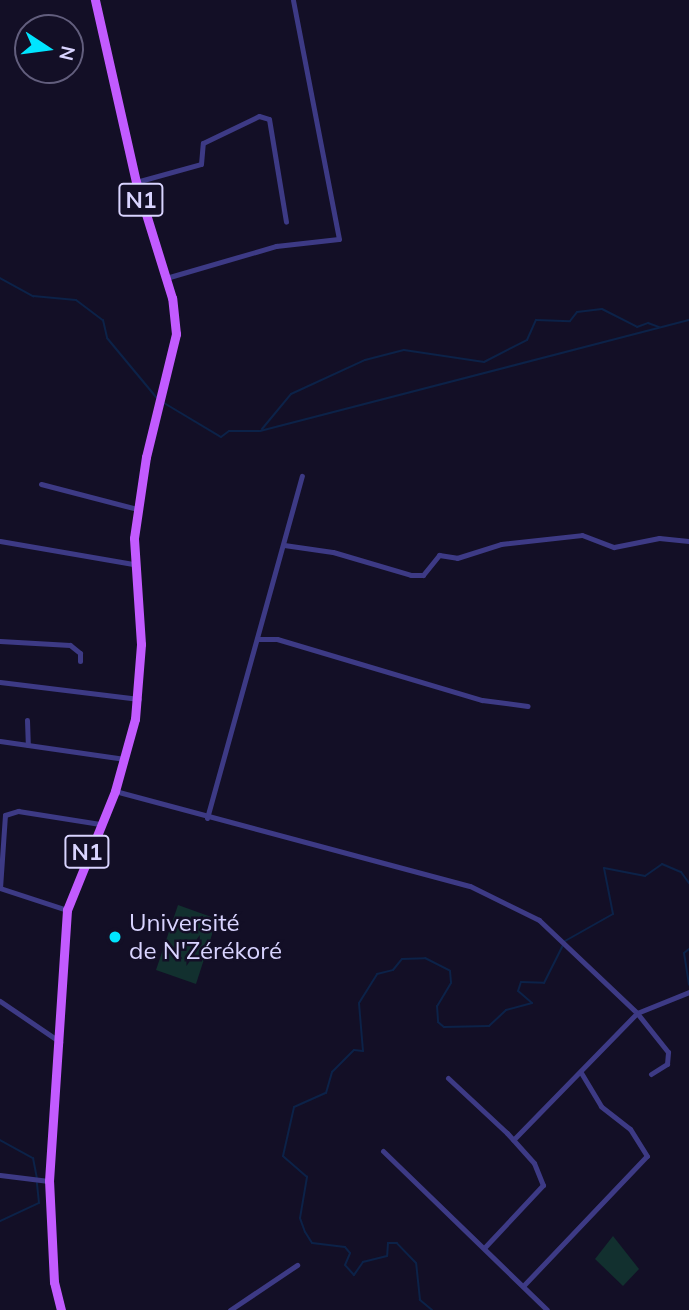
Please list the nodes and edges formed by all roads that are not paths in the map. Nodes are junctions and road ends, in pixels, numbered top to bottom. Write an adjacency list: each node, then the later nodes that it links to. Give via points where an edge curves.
1 (95, 0): 3 (main road, N1)
2 (293, 0): 5 (street, via 339,239 276,246)
3 (136, 182): 4 (street, via 201,164 203,144 259,116 269,119); 5 (main road, N1)
4 (286, 222)
5 (166, 278): 8 (main road, N1, via 176,334)
6 (302, 476): 11 (street)
7 (41, 484): 8 (street)
8 (137, 509): 12 (main road, N1)
9 (0, 541): 12 (street)
10 (689, 541): 11 (street, via 659,538 614,547 582,536 501,544 457,558 439,555 423,575)
11 (284, 545): 13 (street)
12 (133, 564): 17 (main road, N1, via 141,644)
13 (259, 639): 18 (street, via 277,639 482,700); 24 (street)
14 (0, 641): 15 (street, via 70,645 80,653)
15 (80, 661)
16 (0, 682): 17 (street)
17 (139, 699): 22 (main road, N1)
18 (528, 706)
19 (27, 720): 21 (street)
20 (0, 741): 21 (street)
21 (28, 745): 22 (street)
22 (126, 759): 23 (main road, N1)
23 (115, 791): 24 (street); 25 (main road, N1)
24 (207, 818): 30 (street, via 470,886 539,920)
25 (100, 824): 26 (street, via 64,816 5,815); 27 (main road, N1)
26 (0, 888): 27 (street)
27 (67, 910): 31 (main road, N1)
28 (689, 992): 30 (street)
29 (0, 1001): 31 (street)
30 (637, 1013): 32 (street); 33 (street, via 668,1052 667,1064)
31 (60, 1042): 38 (main road, N1)
32 (581, 1073): 35 (street); 41 (street, via 601,1105 630,1129 647,1156)
33 (651, 1074)
34 (447, 1078): 35 (street)
35 (513, 1140): 39 (street, via 534,1163 542,1185)
36 (383, 1152): 39 (street)
37 (0, 1175): 38 (street)
38 (49, 1181): 42 (main road, N1, via 54,1282)
39 (484, 1248): 41 (street)
40 (297, 1265): 43 (street)
41 (524, 1285): 44 (street)
42 (61, 1310)
43 (229, 1310)
44 (547, 1310)

